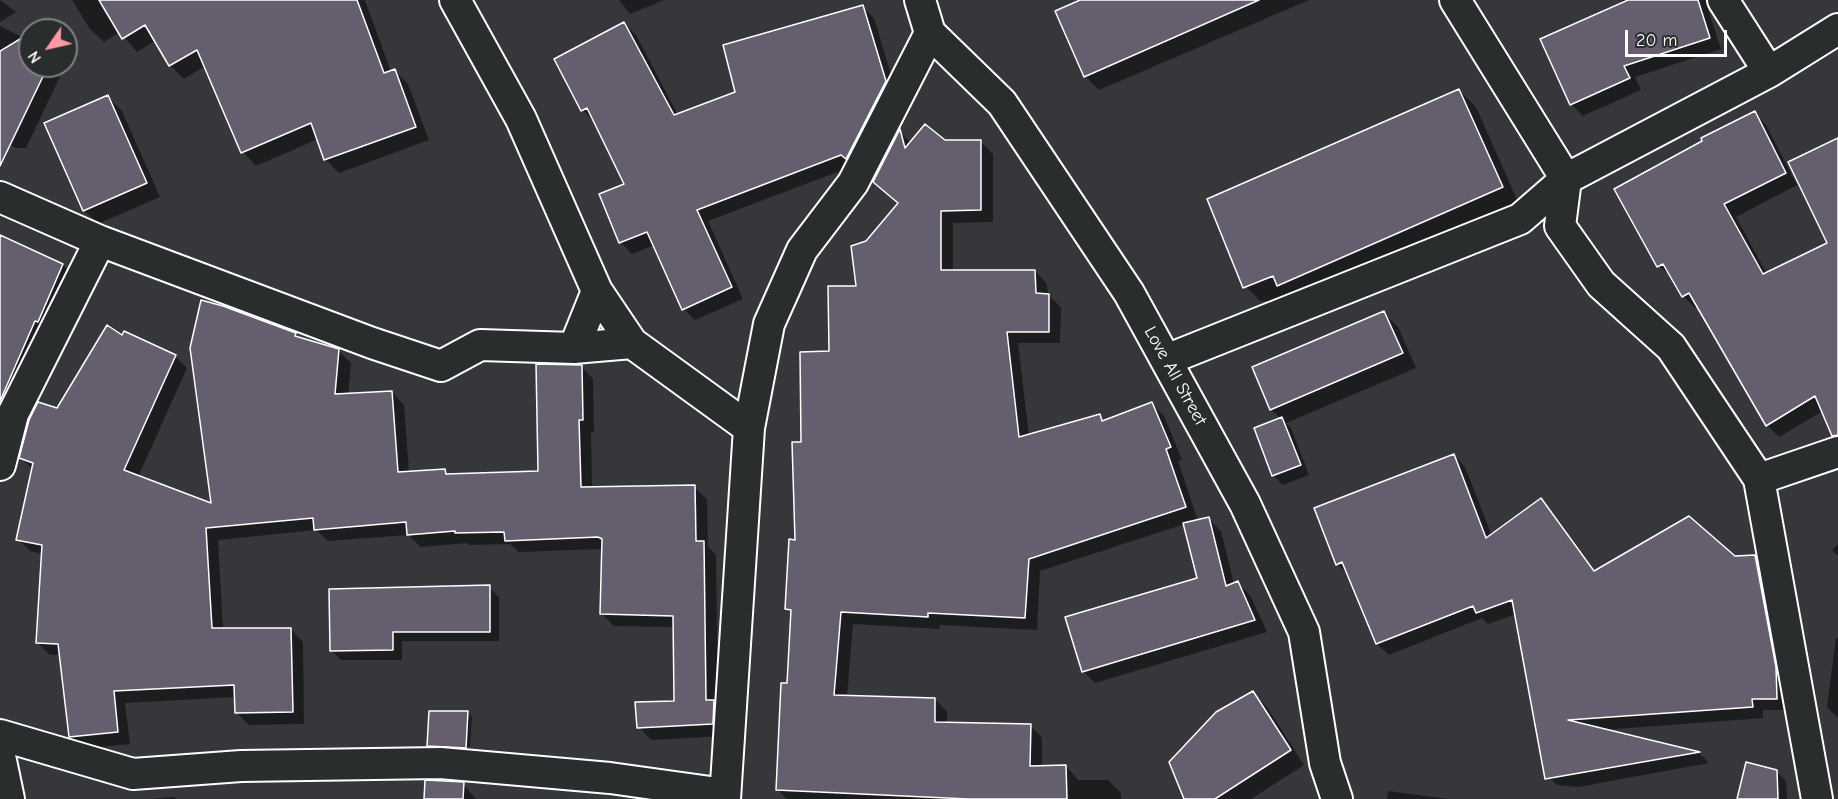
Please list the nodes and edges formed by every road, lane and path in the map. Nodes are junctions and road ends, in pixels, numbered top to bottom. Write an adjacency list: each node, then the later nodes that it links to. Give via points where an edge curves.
1 (455, 0): 11 (street, via 521,119)
2 (920, 0): 6 (street, Love All Street)
3 (1455, 0): 8 (street)
4 (1723, 0): 7 (street)
5 (1838, 29): 7 (street)
6 (930, 33): 14 (street, Love All Street, via 1002,103 1129,293); 15 (street, via 853,183 802,250 769,324)
7 (1768, 72): 8 (street)
8 (1566, 179): 14 (street, via 1520,219); 18 (street, via 1560,226 1601,284 1671,347)
9 (0, 197): 10 (street)
10 (100, 242): 13 (street, via 441,366 480,345); 17 (street, via 13,414)
11 (597, 291): 12 (street); 13 (street)
12 (632, 343): 13 (street); 15 (street)
13 (574, 348)
14 (1166, 360): 23 (street, Love All Street, via 1245,504 1304,632 1325,763)
15 (749, 428): 21 (street)
16 (1838, 452): 18 (street)
17 (0, 465)
18 (1760, 478): 24 (street)
19 (0, 735): 21 (street, via 133,774 241,766 440,763 610,778)
20 (0, 756): 22 (street)
21 (725, 796)
22 (9, 799)
23 (1337, 799)
24 (1817, 799)

